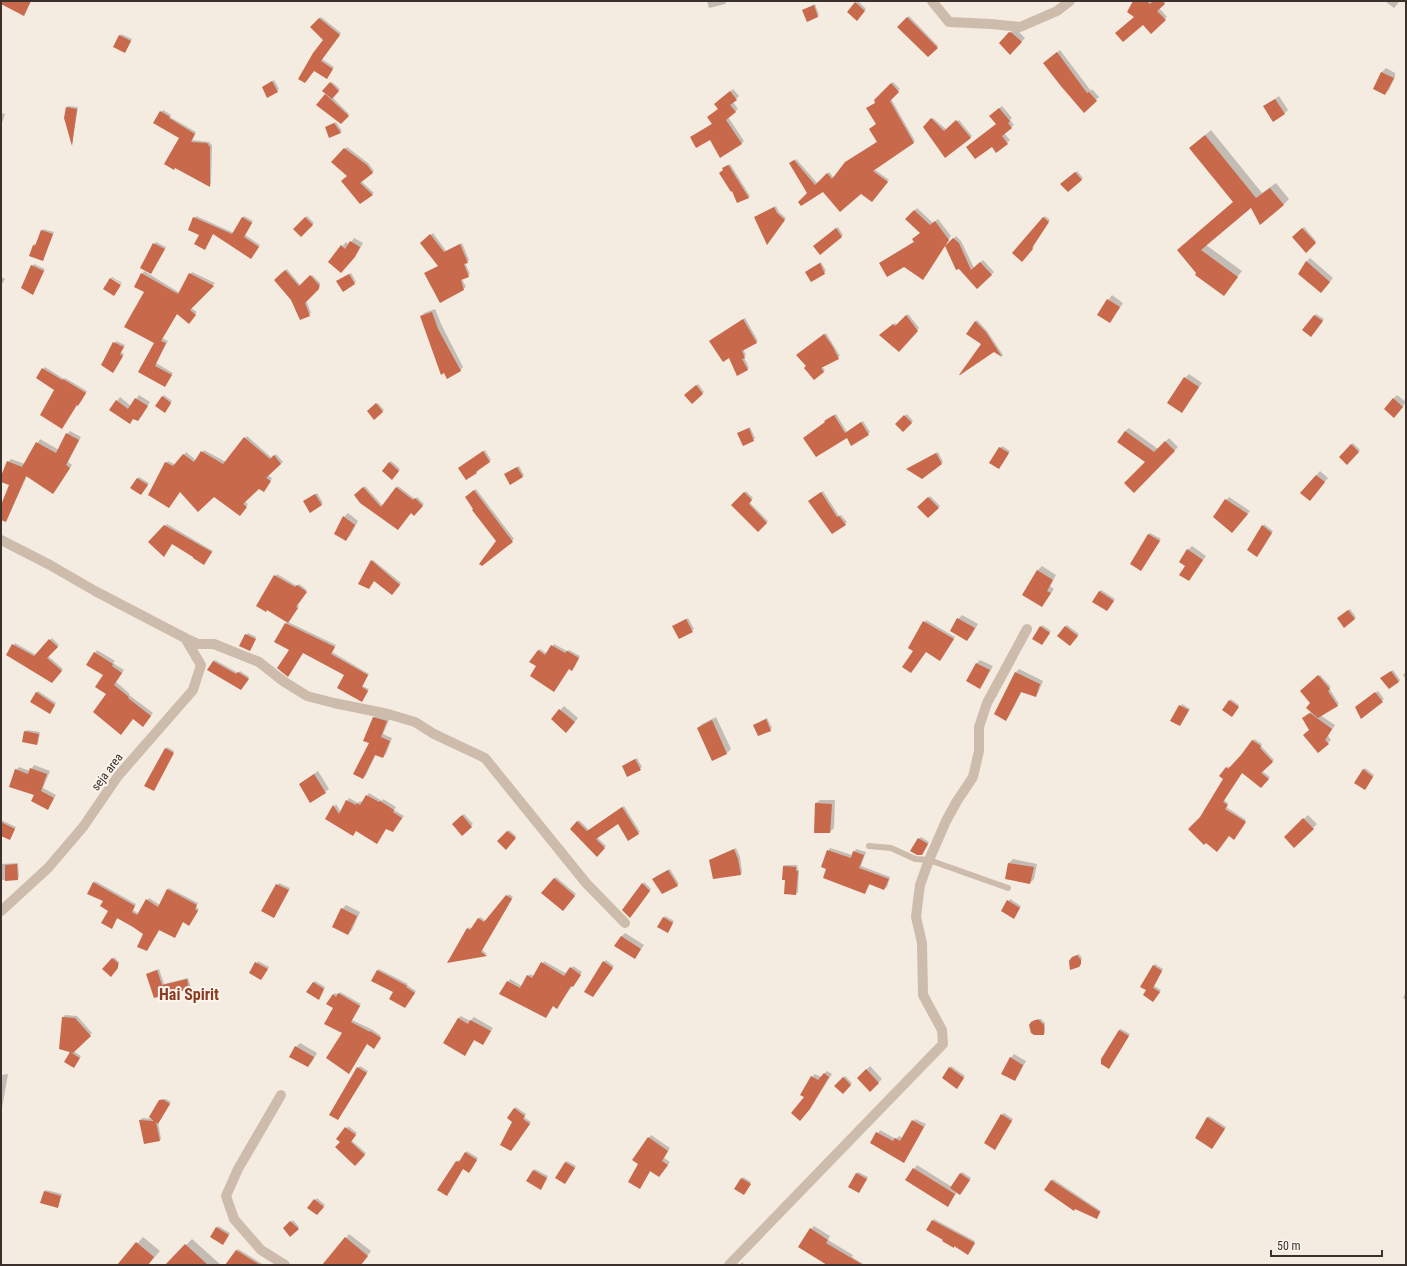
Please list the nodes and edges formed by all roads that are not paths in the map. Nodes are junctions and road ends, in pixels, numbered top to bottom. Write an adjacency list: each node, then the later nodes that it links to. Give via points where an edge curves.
1 (932, 1): 2 (street, via 949,22 1020,27 1057,11)
2 (1070, 1)
3 (1, 540): 5 (street)
4 (1027, 629): 7 (street, via 987,704 980,727 979,751 973,778 957,801)
5 (185, 638): 9 (street, seja area, via 202,665 193,690 118,776 83,827 48,868); 10 (street, via 198,644 214,644 259,662 307,696 415,722 434,734 486,758 586,883)
6 (869, 846): 7 (lane, via 891,848 915,859)
7 (929, 860): 8 (lane); 13 (street, via 920,885 916,917 922,943 923,995 942,1030 943,1044)
8 (1008, 888)
9 (1, 911)
10 (625, 923)
11 (281, 1095): 12 (street, via 238,1169 226,1196 234,1219 256,1245)
12 (285, 1265)
13 (729, 1265)

